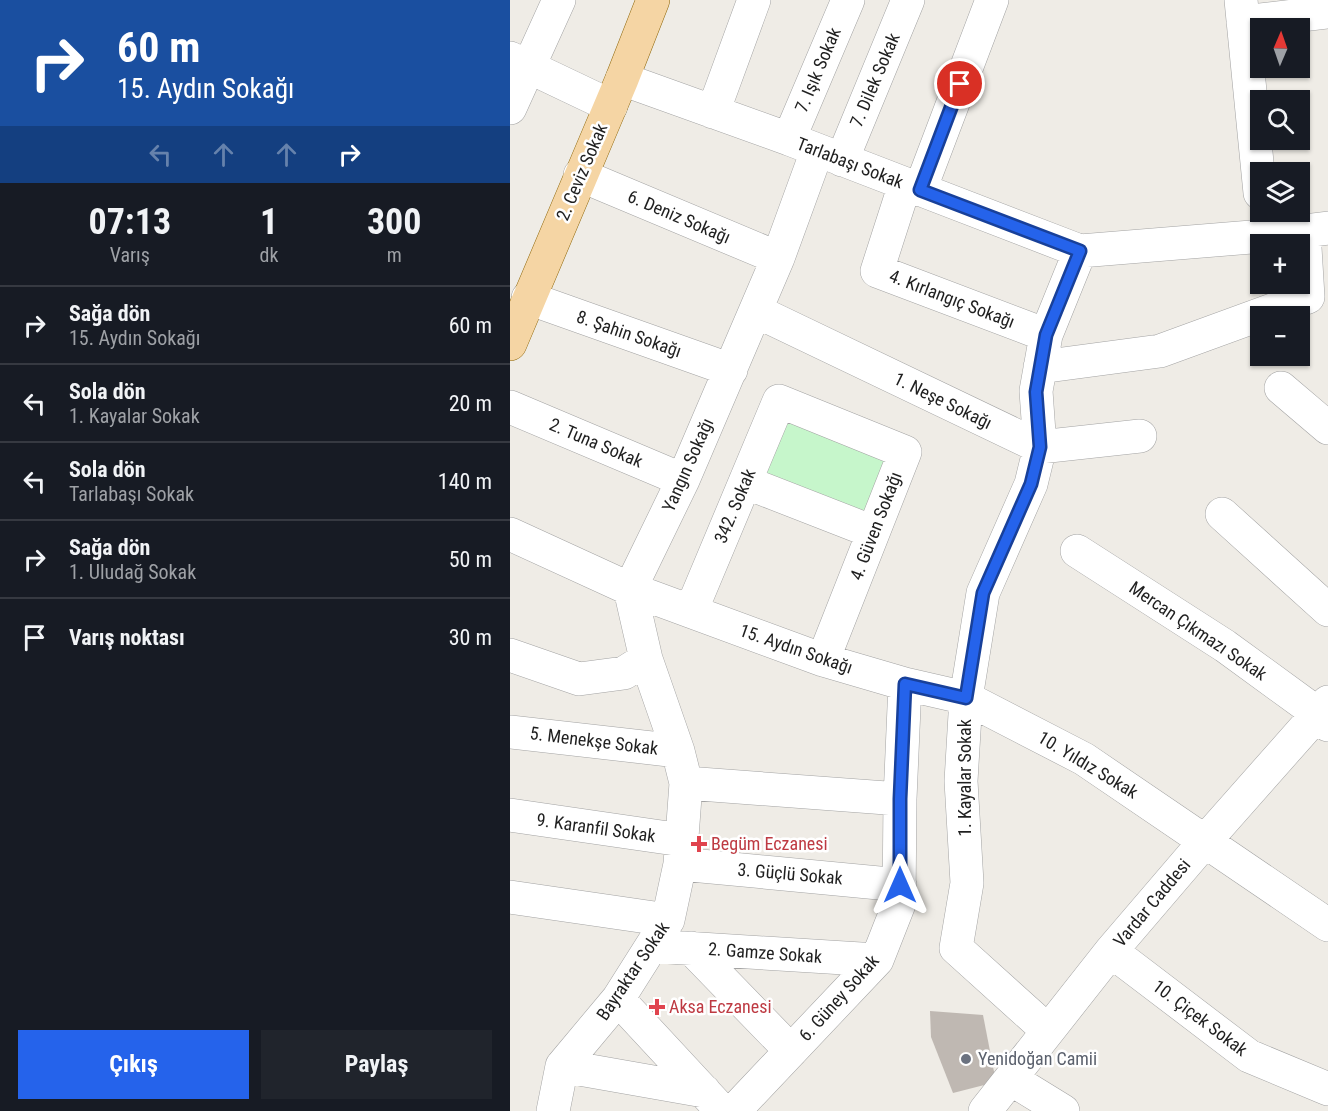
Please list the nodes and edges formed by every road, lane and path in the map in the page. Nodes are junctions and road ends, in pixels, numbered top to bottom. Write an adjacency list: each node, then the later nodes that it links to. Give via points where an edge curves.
1 (559, 0): 9 (street)
2 (652, 0): 10 (main road, 2. Ceviz Sokak)
3 (754, 0): 12 (street)
4 (848, 0): 13 (street, 7. Işık Sokak)
5 (908, 0): 13 (street, 7. Dilek Sokak)
6 (992, 0): 16 (street)
7 (1242, 11): 8 (street); 14 (street)
8 (1328, 12)
9 (519, 62): 10 (street, Tarlabaşı Sokak); 11 (street)
10 (617, 92): 12 (street, Tarlabaşı Sokak); 15 (main road, 2. Ceviz Sokak)
11 (510, 108)
12 (712, 112): 13 (street, Tarlabaşı Sokak)
13 (816, 150): 16 (street, Tarlabaşı Sokak); 20 (street, Yangın Sokağı)
14 (1257, 162)
15 (580, 175): 20 (street, 6. Deniz Sokağı); 21 (main road, 2. Ceviz Sokak)
16 (913, 187): 19 (street, Tarlabaşı Sokak); 23 (street, 4. Kırlangıç Sokağı, via 877,271)
17 (1263, 224): 18 (street, Tarlabaşı Sokak); 19 (street, Tarlabaşı Sokak)
18 (1316, 230): 25 (street, via 1308,297 1160,351)
19 (1080, 251): 23 (street, 1. Kayalar Sokak)
20 (777, 258): 22 (street, Yangın Sokağı)
21 (528, 298): 24 (main road, 2. Ceviz Sokak); 26 (street, 8. Şahin Sokağı)
22 (756, 311): 26 (street, Yangın Sokağı); 32 (street, 1. Neşe Sokağı)
23 (1046, 335): 25 (street, 1. Kayalar Sokak)
24 (510, 344)
25 (1040, 367): 32 (street, 1. Kayalar Sokak, via 1036,392)
26 (730, 370): 33 (street, Yangın Sokağı)
27 (1281, 388): 30 (street)
28 (779, 401): 34 (street, 342. Sokak); 36 (street, 4. Güven Sokağı, via 905,452)
29 (510, 407): 33 (street, 2. Tuna Sokak)
30 (1328, 428)
31 (1140, 436): 32 (street)
32 (1040, 447): 46 (street, 1. Kayalar Sokak, via 1031,484 983,593)
33 (683, 480): 39 (street, Yangın Sokağı)
34 (745, 482): 36 (street); 41 (street, 342. Sokak)
35 (1222, 514): 40 (street)
36 (873, 532): 44 (street, 4. Güven Sokağı)
37 (510, 534): 39 (street, 15. Aydın Sokağı)
38 (1077, 551): 47 (street, Mercan Çıkmazı Sokak)
39 (630, 590): 41 (street, 15. Aydın Sokağı); 43 (street)
40 (1328, 610)
41 (691, 612): 44 (street, 15. Aydın Sokağı)
42 (510, 655): 43 (street, via 579,679 624,673)
43 (646, 659): 49 (street)
44 (823, 660): 45 (street, 15. Aydın Sokağı)
45 (905, 684): 46 (street, 15. Aydın Sokağı); 51 (street, 6. Güney Sokak)
46 (966, 698): 53 (street, 10. Yıldız Sokak, via 1084,759); 63 (street, 1. Kayalar Sokak, via 961,781 967,883 956,948)
47 (1324, 713): 53 (street, Vardar Caddesi)
48 (510, 732): 49 (street, 5. Menekşe Sokak)
49 (678, 751): 50 (street)
50 (686, 783): 51 (street); 54 (street, Bayraktar Sokak)
51 (900, 799): 55 (street, 6. Güney Sokak)
52 (510, 815): 54 (street, 9. Karanfil Sokak)
53 (1206, 840): 57 (street, 10. Yıldız Sokak); 60 (street, Vardar Caddesi)
54 (681, 852): 55 (street, 3. Güçlü Sokak); 58 (street, Bayraktar Sokak)
55 (900, 885): 61 (street, 6. Güney Sokak, via 899,904)
56 (510, 897): 58 (street, 2. Gamze Sokak)
57 (1328, 925)
58 (660, 933): 59 (street, 2. Gamze Sokak); 62 (street, Bayraktar Sokak)
59 (691, 948): 61 (street, 2. Gamze Sokak); 64 (street)
60 (1111, 951): 63 (street, Vardar Caddesi); 67 (street, 10. Çiçek Sokak, via 1249,1056)
61 (877, 960): 64 (street, 6. Güney Sokak)
62 (618, 999): 65 (street, Bayraktar Sokak); 68 (street)
63 (1048, 1031): 66 (street, Vardar Caddesi)
64 (791, 1051): 70 (street, 6. Güney Sokak)
65 (562, 1066): 68 (street); 69 (street, Bayraktar Sokak)
66 (1011, 1079): 71 (street, Vardar Caddesi); 72 (street)
67 (1328, 1089)
68 (713, 1101)
69 (552, 1111)
70 (734, 1111)
71 (985, 1111)
72 (1063, 1111)

